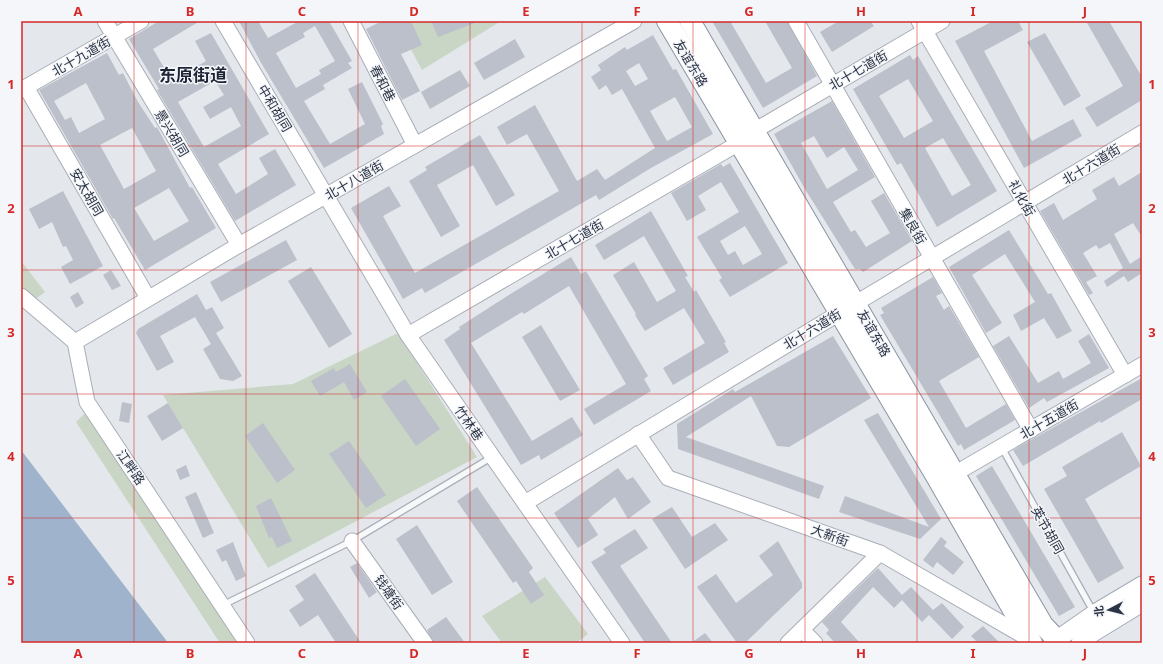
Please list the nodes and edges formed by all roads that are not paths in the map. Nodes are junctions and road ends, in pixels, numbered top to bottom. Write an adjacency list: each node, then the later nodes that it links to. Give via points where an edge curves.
1 (105, 21): 11 (street, 景兴胡同)
2 (141, 21): 11 (street, 北十九道街)
3 (223, 21): 17 (street, 中和胡同)
4 (350, 21): 16 (street, 春和巷)
5 (634, 21): 16 (street, 北十八道街)
6 (667, 21): 15 (highway, 友谊东路)
7 (690, 21): 15 (highway, 友谊东路)
8 (796, 21): 12 (street, 集良街)
9 (942, 21): 10 (street, 北十七道街)
10 (921, 26): 12 (street, 北十七道街); 18 (street, 礼化街)
11 (114, 37): 13 (street, 北十九道街); 19 (street, 景兴胡同)
12 (833, 85): 15 (street, 北十七道街); 20 (street, 集良街)
13 (24, 88): 22 (street, 安太胡同)
14 (1142, 133): 18 (street, 北十六道街)
15 (746, 137): 23 (highway, 友谊东路); 24 (highway, 友谊东路); 25 (street, 北十七道街)
16 (415, 145): 17 (street, 北十八道街)
17 (327, 195): 19 (street, 北十八道街); 25 (street, 竹林巷)
18 (1025, 204): 20 (street, 北十六道街); 28 (street, 礼化街)
19 (239, 245): 22 (street, 北十八道街)
20 (932, 258): 23 (street, 北十六道街); 29 (street, 集良街)
21 (21, 296): 26 (street)
22 (148, 298): 26 (street, 北十八道街)
23 (856, 303): 24 (street, 北十六道街); 33 (highway, 友谊东路)
24 (839, 313): 30 (street, 北十六道街); 42 (highway, 友谊东路)
25 (408, 335): 32 (street, 竹林巷)
26 (75, 342): 39 (street, 江畔路, via 87,402)
27 (1142, 365): 28 (street, 北十五道街)
28 (1125, 375): 29 (street, 北十五道街)
29 (1031, 430): 31 (street, 北十五道街)
30 (638, 434): 34 (street, 北十六道街); 36 (street, 大新街, via 668,478)
31 (1002, 448): 33 (street, 北十五道街); 40 (lane, 英节胡同)
32 (493, 457): 34 (street, 竹林巷); 35 (lane)
33 (956, 473): 43 (highway, 友谊东路, via 1043,625)
34 (525, 503): 46 (street, 竹林巷)
35 (352, 541): 39 (lane); 45 (street, 钱塘街)
36 (880, 553): 41 (street); 42 (street, 大新街)
37 (1142, 585): 40 (main road)
38 (1142, 603): 49 (main road)
39 (223, 605): 44 (street, 江畔路)
40 (1095, 613): 43 (main road)
41 (802, 630): 47 (street); 48 (street)
42 (1030, 641)
43 (1056, 642)
44 (247, 643)
45 (425, 643)
46 (622, 643)
47 (788, 643)
48 (815, 643)
49 (1080, 643)

